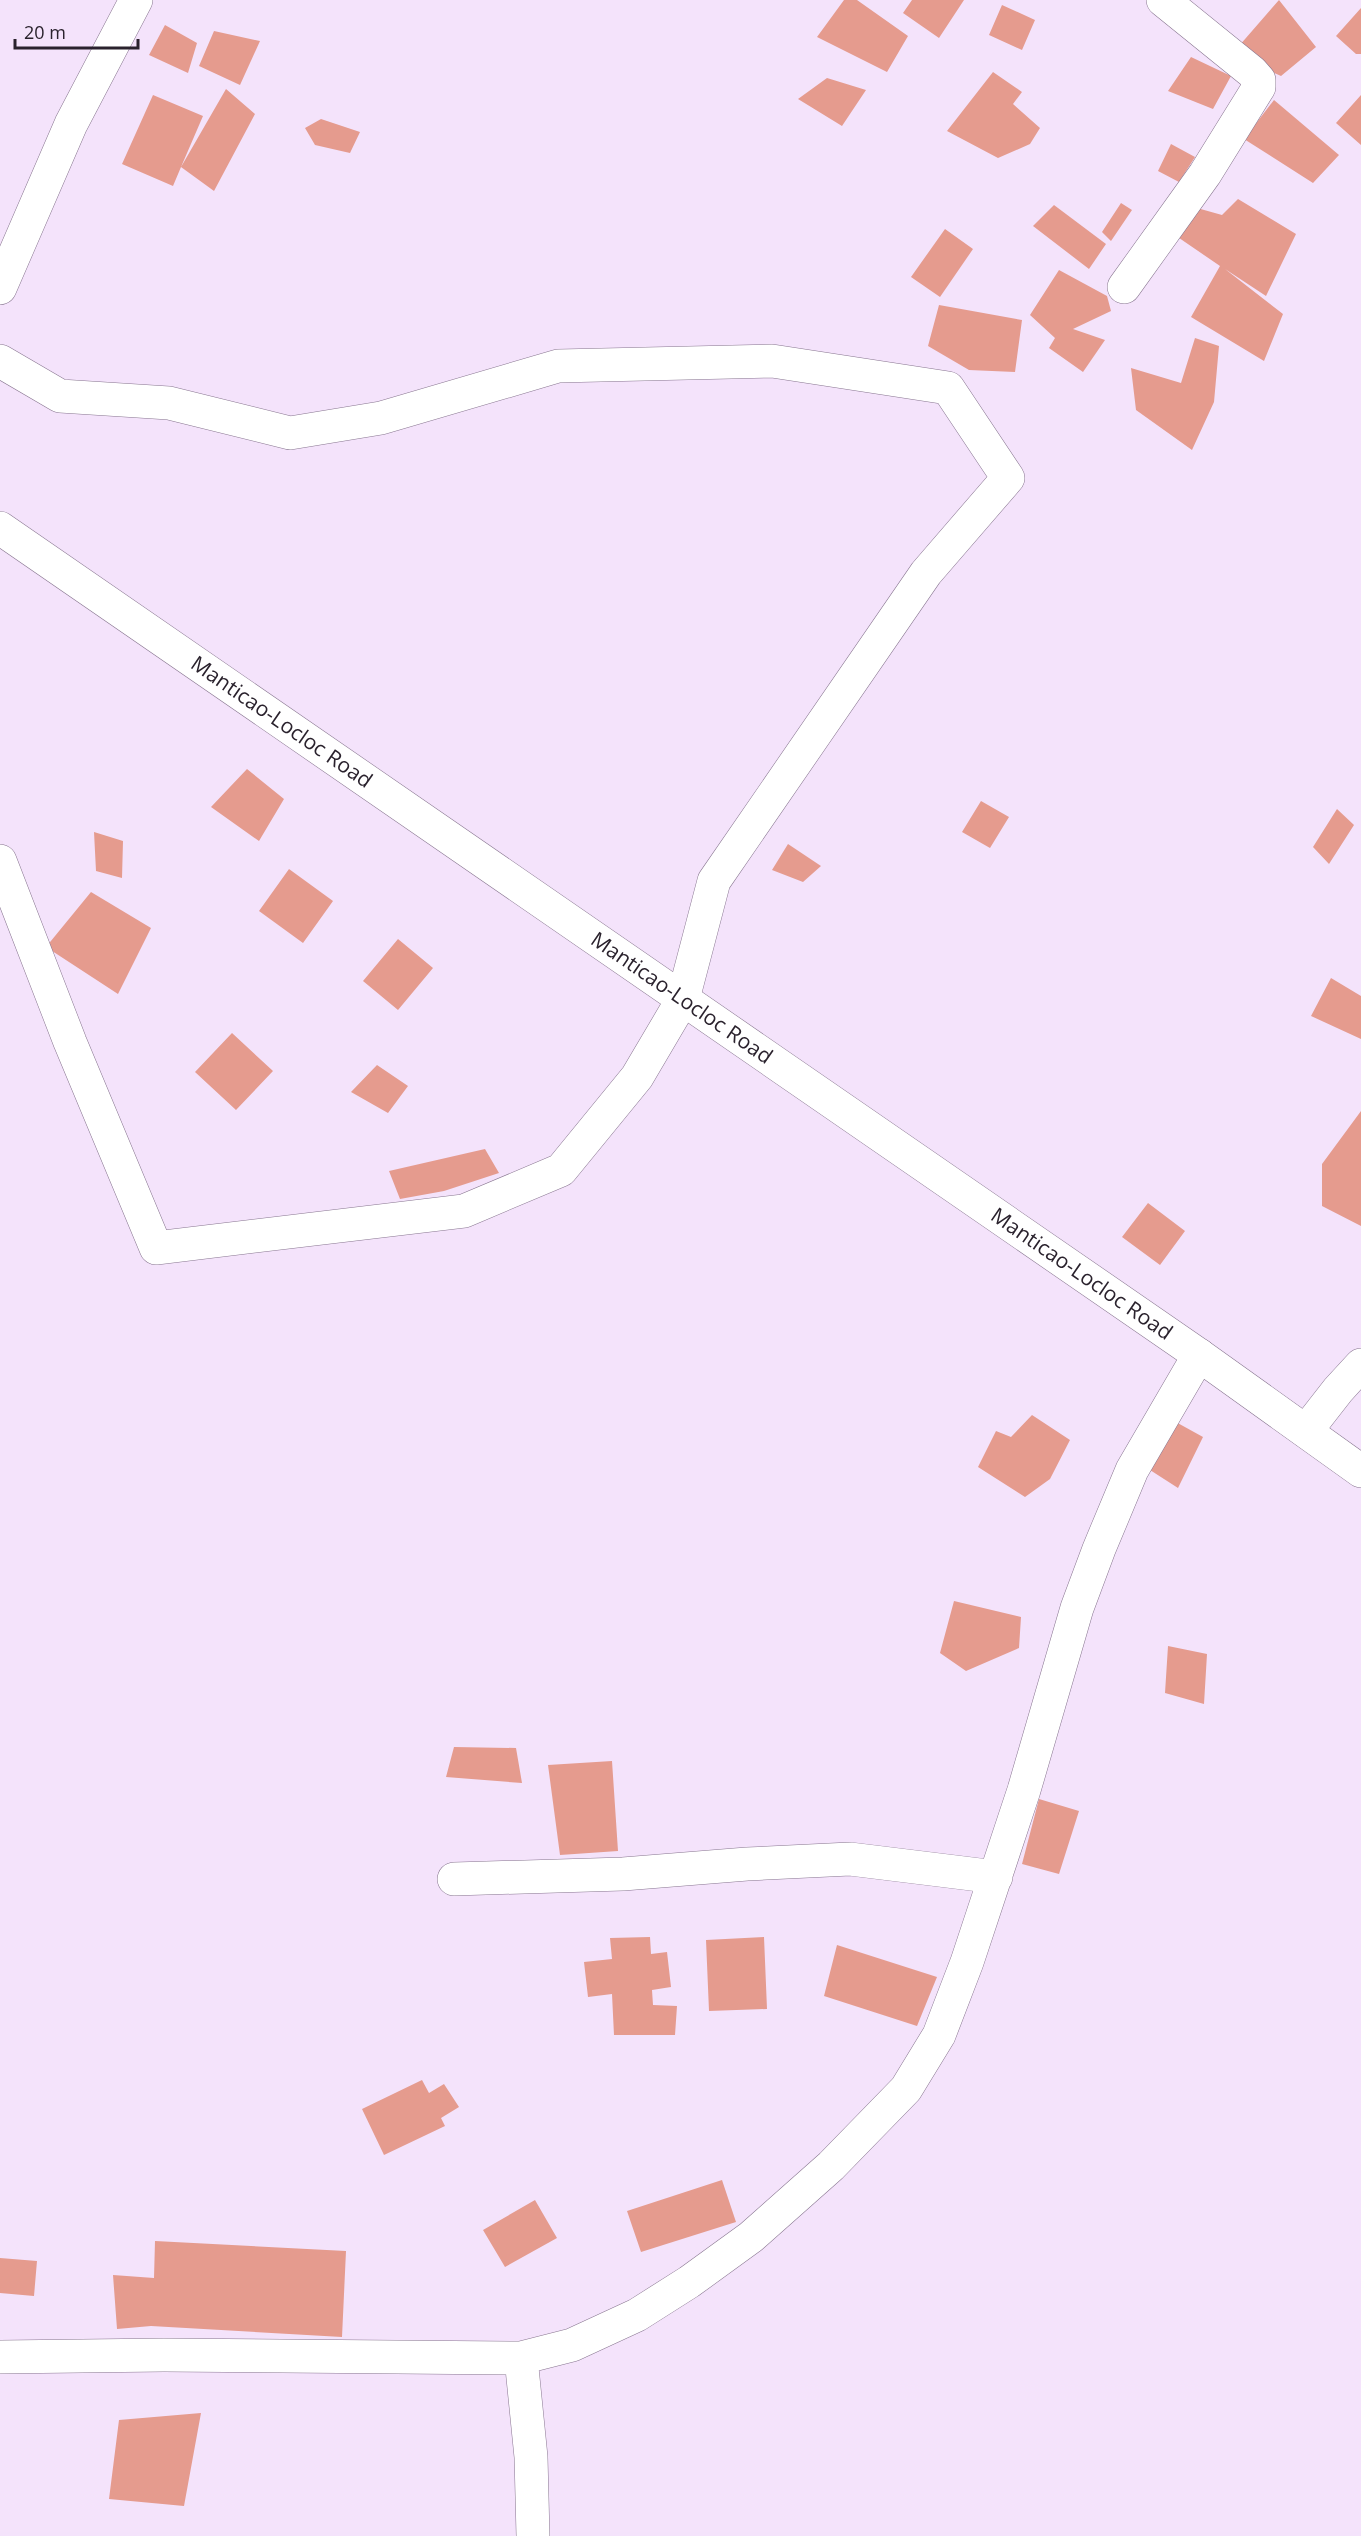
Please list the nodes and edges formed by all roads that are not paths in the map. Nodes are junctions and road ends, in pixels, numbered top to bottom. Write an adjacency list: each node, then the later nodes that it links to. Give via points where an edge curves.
1 (136, 0): 4 (street, via 71,124)
2 (1163, 0): 3 (street, via 1252,72 1259,87 1205,174)
3 (1124, 287)
4 (0, 288)
5 (0, 361): 8 (street, via 60,396 169,403 290,433 381,418 558,366 772,361 948,388 1008,478 926,573 714,881)
6 (0, 528): 8 (street, Manticao-Locloc Road)
7 (0, 861): 8 (street, via 156,1248 464,1211 561,1170 637,1077)
8 (683, 999): 9 (street, Manticao-Locloc Road)
9 (1199, 1355): 11 (street, Manticao-Locloc Road); 13 (street, via 1132,1470 1099,1549 1077,1608)
10 (1361, 1365): 11 (street)
11 (1306, 1431): 12 (street, Manticao-Locloc Road)
12 (1361, 1471)
13 (996, 1877): 14 (street, via 850,1859 623,1874); 16 (street, via 939,2035 906,2089 871,2126 751,2237 689,2282 637,2315 572,2345)
14 (454, 1879)
15 (0, 2357): 16 (street)
16 (521, 2358): 17 (street, via 531,2457)
17 (532, 2536)

